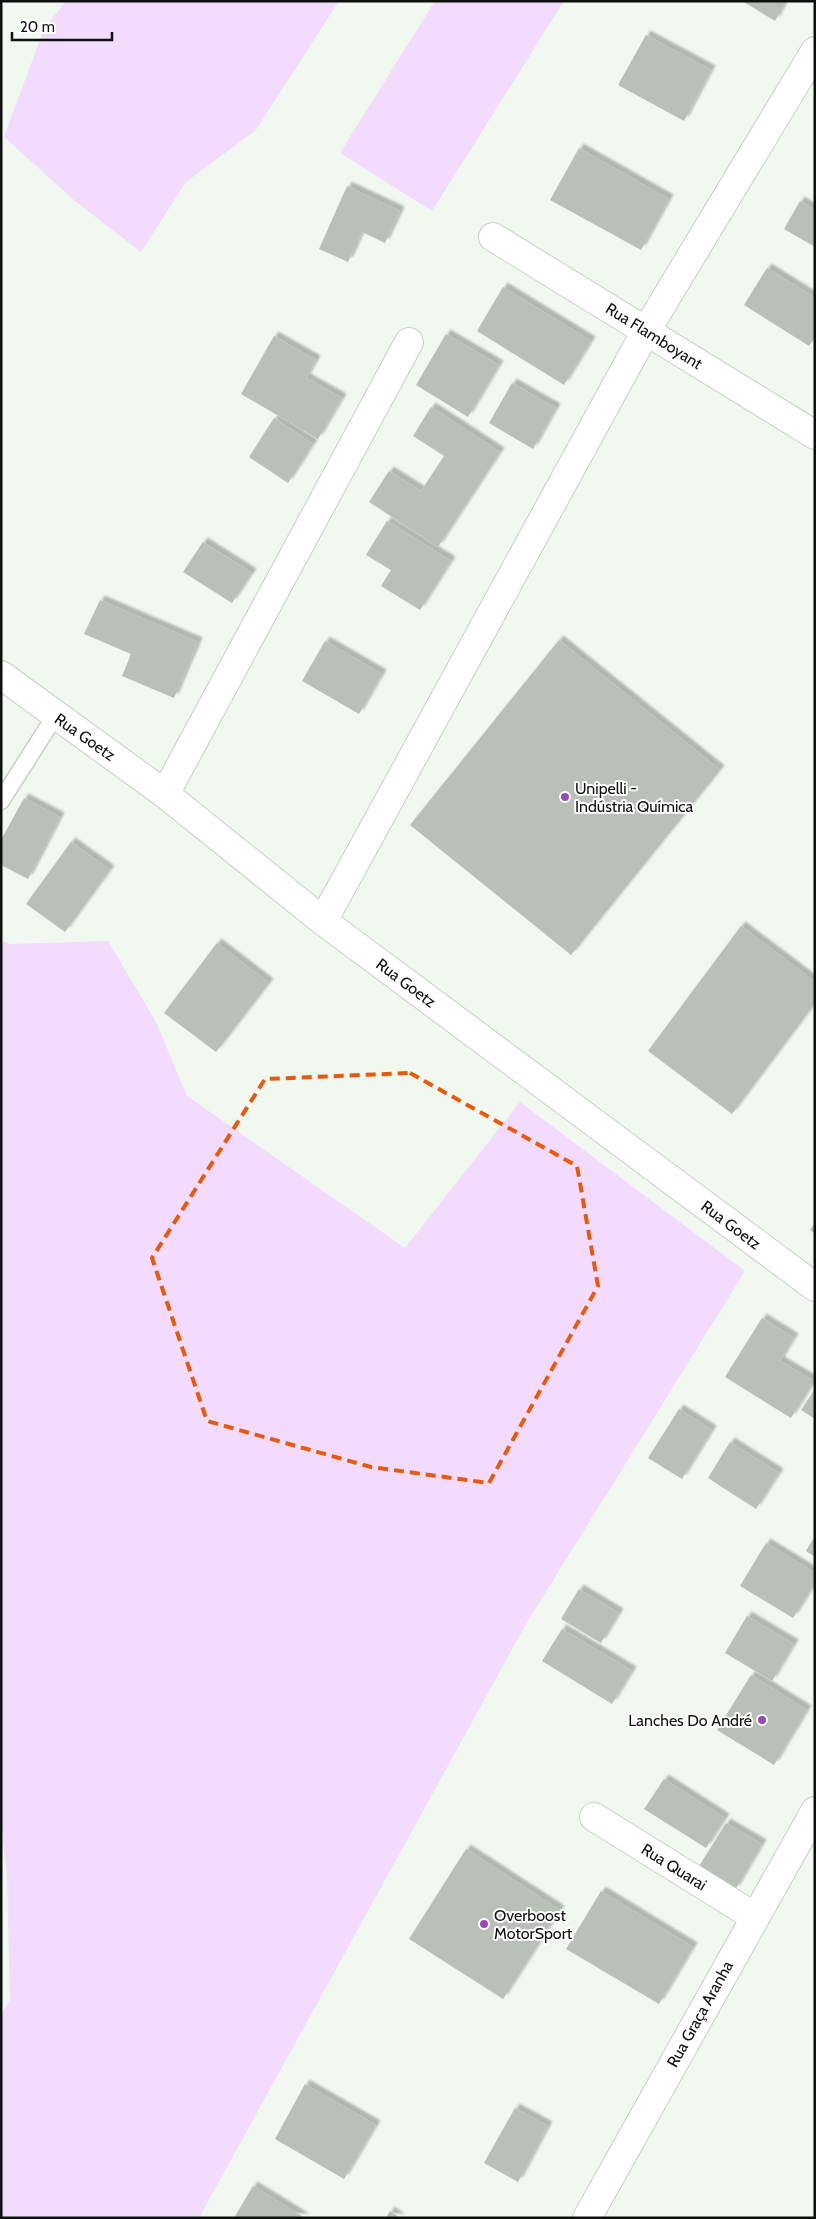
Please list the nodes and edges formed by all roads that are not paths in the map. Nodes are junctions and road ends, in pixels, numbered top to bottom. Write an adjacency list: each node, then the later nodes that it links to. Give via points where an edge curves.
1 (815, 51): 3 (street)
2 (493, 237): 3 (street, Rua Flamboyant)
3 (646, 331): 5 (street, Rua Flamboyant); 10 (street)
4 (409, 342): 8 (street)
5 (815, 435)
6 (1, 675): 7 (street, Rua Goetz)
7 (55, 716): 8 (street, Rua Goetz); 9 (lane)
8 (165, 794): 10 (street, Rua Goetz)
9 (1, 801)
10 (323, 921): 11 (street, Rua Goetz)
11 (815, 1287)
12 (815, 1811): 14 (street, Rua Graça Aranha)
13 (594, 1817): 14 (street, Rua Quarai)
14 (755, 1917): 15 (street, Rua Graça Aranha)
15 (587, 2218)

